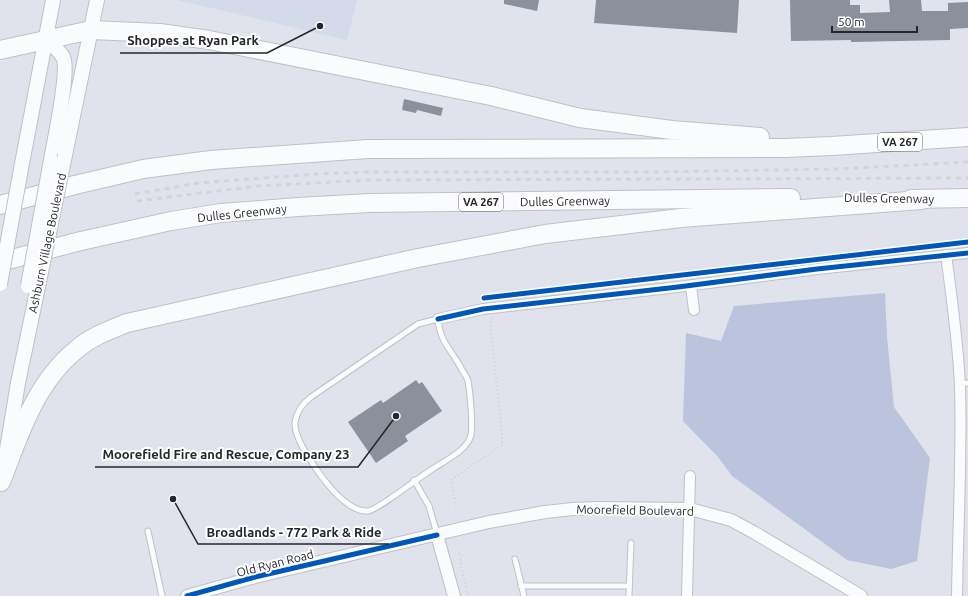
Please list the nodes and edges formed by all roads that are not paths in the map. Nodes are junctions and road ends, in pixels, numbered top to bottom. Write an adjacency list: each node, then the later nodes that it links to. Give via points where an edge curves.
1 (54, 0): 4 (main road)
2 (97, 0): 3 (main road, Ashburn Village Boulevard)
3 (91, 30): 4 (highway); 7 (highway, via 160,33 209,40 492,96 580,118); 15 (main road, Ashburn Village Boulevard, bridge, via 66,156)
4 (46, 40): 5 (highway); 14 (main road, bridge); 15 (main road, bridge, via 57,48 64,58 66,74)
5 (0, 50)
6 (968, 137): 7 (highway, VA 267)
7 (832, 146): 10 (highway, VA 267, via 368,149 210,160 144,169)
8 (968, 198): 9 (highway, Dulles Greenway / VA 267)
9 (922, 200): 13 (highway, Dulles Greenway / VA 267, via 837,197 370,203 298,207 221,213 171,221); 22 (highway, via 681,218 545,234 418,258 127,322 76,349 58,367 25,419)
10 (0, 205)
11 (968, 253): 12 (street)
12 (946, 255): 16 (street); 19 (street)
13 (0, 262)
14 (0, 284)
15 (34, 284): 22 (main road, Ashburn Village Boulevard)
16 (691, 286): 17 (street); 18 (street, via 483,309)
17 (694, 310)
18 (438, 319): 21 (lane, via 441,337 468,380 471,437 455,454); 21 (lane, via 418,324 311,397 300,408 295,422 297,435 307,453 333,490 354,508 371,510)
19 (964, 384): 37 (street, via 960,428)
20 (690, 476): 23 (street)
21 (414, 480): 25 (lane, via 430,506)
22 (0, 484)
23 (690, 509): 25 (street, Moorefield Boulevard, via 573,509 489,522); 35 (street); 36 (street, Moorefield Boulevard, via 731,520)
24 (148, 532): 31 (lane)
25 (437, 535): 30 (street, Old Ryan Road, via 255,577); 32 (street)
26 (631, 543): 29 (lane)
27 (515, 559): 28 (lane)
28 (521, 586): 29 (lane); 33 (lane)
29 (629, 586): 34 (lane)
30 (193, 595)
31 (162, 596)
32 (454, 596)
33 (524, 596)
34 (629, 596)
35 (686, 596)
36 (861, 596)
37 (957, 596)

